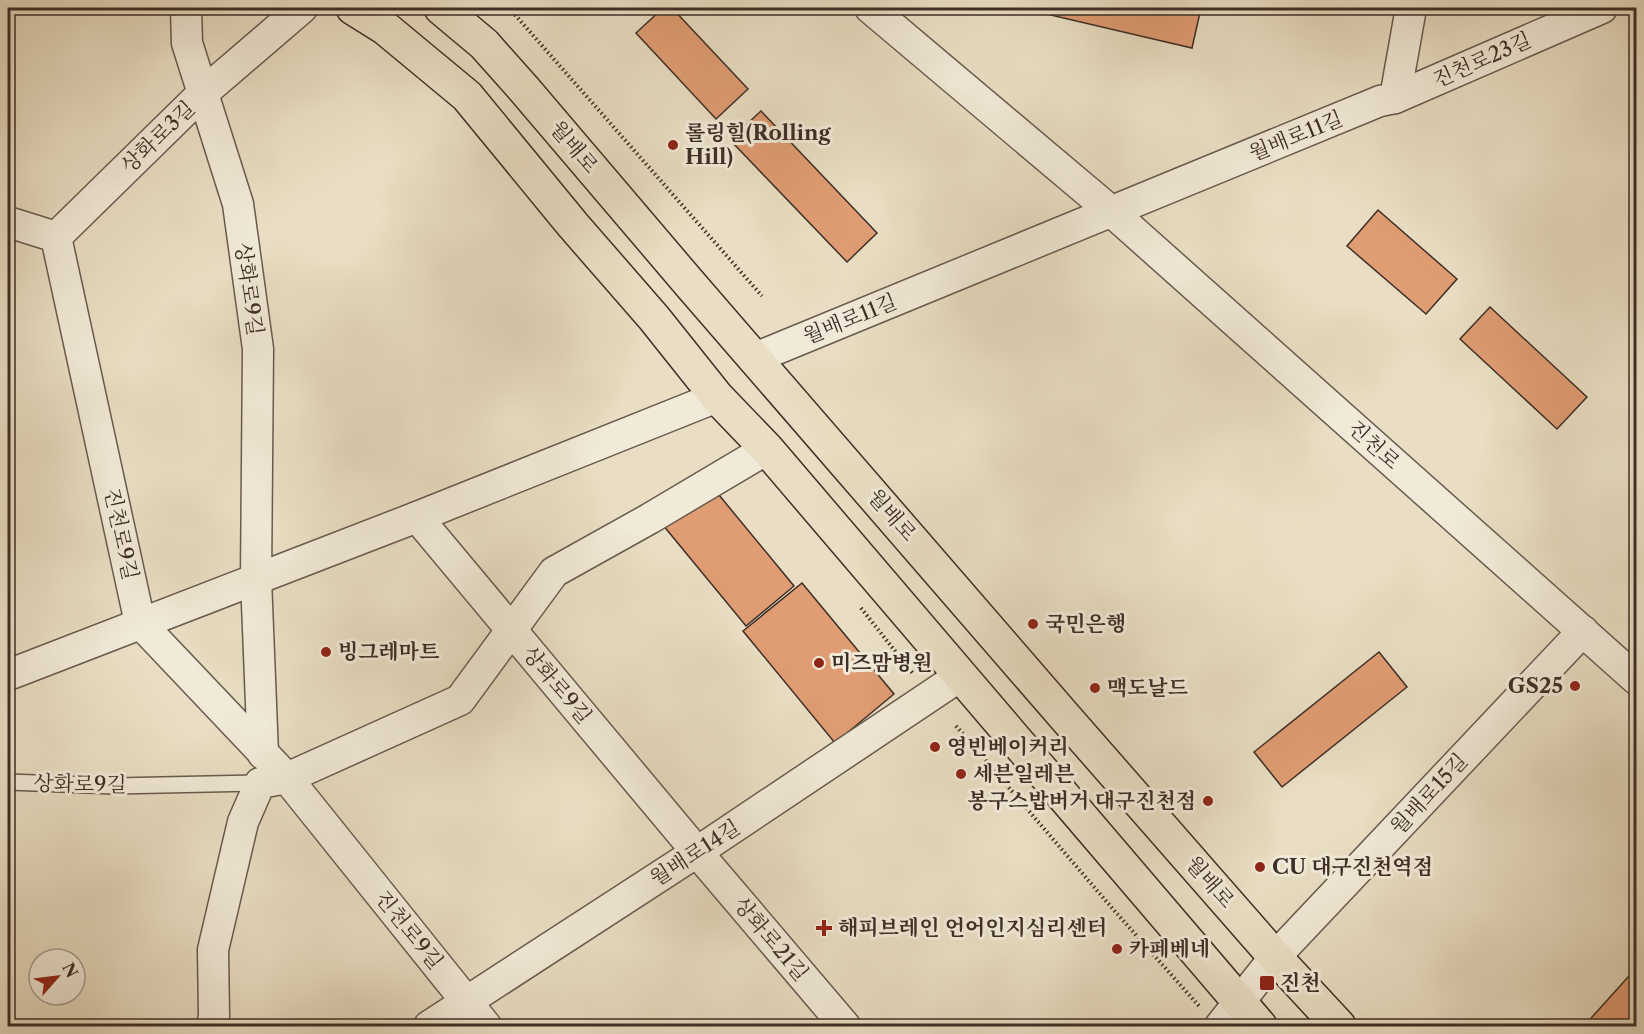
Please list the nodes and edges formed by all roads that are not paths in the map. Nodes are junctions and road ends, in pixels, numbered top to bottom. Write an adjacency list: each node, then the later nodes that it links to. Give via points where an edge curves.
1 (186, 8): 8 (street, 상화로9길, via 187,43)
2 (302, 8): 8 (street, 상화로3길)
3 (353, 8): 14 (main road, via 385,28 467,96)
4 (441, 8): 13 (main road, 월배로, via 490,51)
5 (870, 8): 10 (street)
6 (1411, 8): 9 (street)
7 (1602, 8): 9 (street, 진천로23길)
8 (203, 93): 12 (street, 상화로3길); 17 (street, 상화로9길, via 238,204 258,349)
9 (1395, 98): 10 (street, 월배로11길)
10 (1112, 212): 13 (street, 월배로11길); 20 (street, 진천로)
11 (8, 222): 12 (street)
12 (56, 237): 18 (street, 진천로9길)
13 (755, 358): 28 (main road, 월배로)
14 (717, 397): 15 (main road); 16 (street)
15 (766, 449): 19 (street, via 554,572); 22 (main road)
16 (417, 517): 17 (street); 19 (street, 상화로9길)
17 (256, 579): 18 (street); 24 (street, 상화로9길)
18 (140, 623): 21 (street); 24 (street, 진천로9길)
19 (512, 630): 25 (street, via 460,700); 27 (street, 상화로9길)
20 (1583, 631): 23 (street, 진천로); 28 (street, 월배로15길)
21 (8, 675)
22 (960, 676): 27 (street, 월배로14길); 30 (main road)
23 (1636, 679)
24 (263, 754): 25 (street, 진천로9길)
25 (273, 781): 26 (lane, 상화로9길, via 115,786); 29 (street, 진천로9길); 31 (street, via 243,822 213,950)
26 (8, 782)
27 (697, 852): 29 (street, 월배로14길); 34 (street, 상화로21길)
28 (1275, 957): 30 (street); 36 (main road, 월배로)
29 (466, 1001): 32 (street, 월배로14길); 33 (street, 진천로9길)
30 (1221, 1014): 35 (main road)
31 (212, 1026)
32 (429, 1026)
33 (486, 1026)
34 (845, 1026)
35 (1260, 1026)
36 (1339, 1026)

